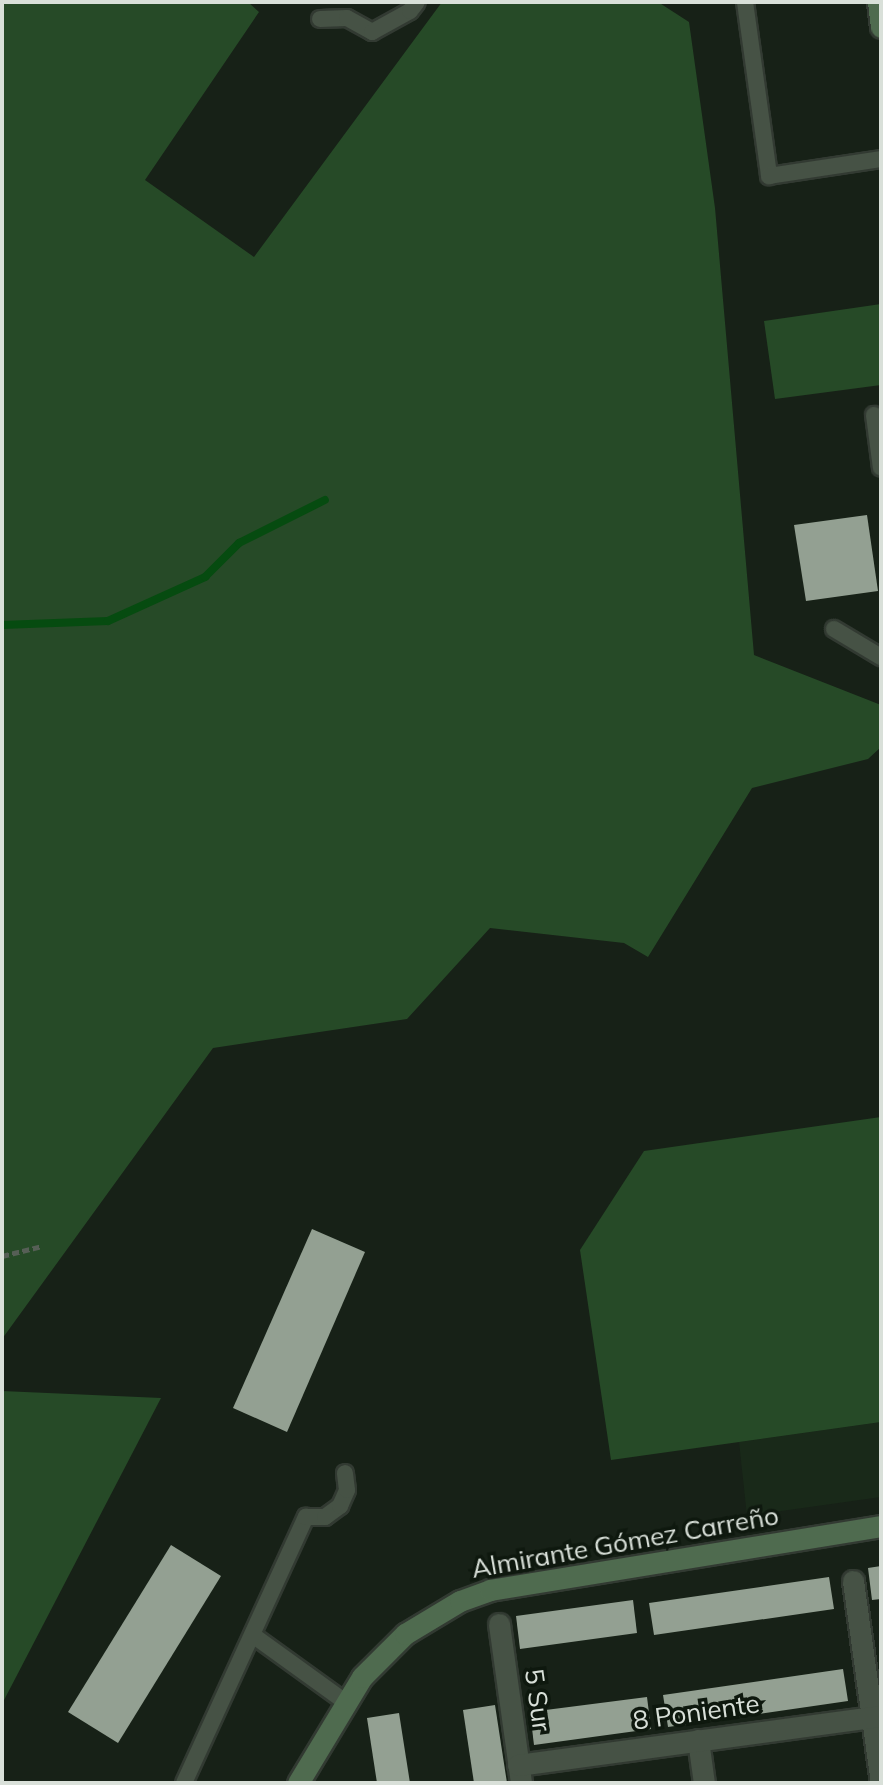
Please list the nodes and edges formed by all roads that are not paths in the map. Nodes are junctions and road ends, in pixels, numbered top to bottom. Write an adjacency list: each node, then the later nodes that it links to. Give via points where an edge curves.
1 (417, 2): 4 (lane, via 411,11 372,32 346,18)
2 (745, 2): 6 (lane, via 769,176)
3 (878, 2): 5 (street)
4 (320, 19)
5 (881, 27)
6 (881, 159)
7 (874, 415): 8 (lane)
8 (881, 468)
9 (834, 629): 10 (lane)
10 (881, 657)
11 (345, 1473): 15 (lane, via 347,1489 340,1506 325,1517 306,1517)
12 (881, 1526): 16 (street, Almirante Gómez Carreño, via 490,1590 431,1616 405,1634)
13 (853, 1581): 17 (street)
14 (499, 1624): 19 (street, 5 Sur)
15 (254, 1636): 16 (lane); 20 (lane)
16 (344, 1701): 21 (street, Almirante Gómez Carreño)
17 (876, 1716): 18 (street, 8 Poniente); 23 (street)
18 (698, 1740): 19 (street, 8 Poniente); 22 (street)
19 (520, 1774)
20 (184, 1783)
21 (298, 1783)
22 (704, 1783)
23 (881, 1783)

